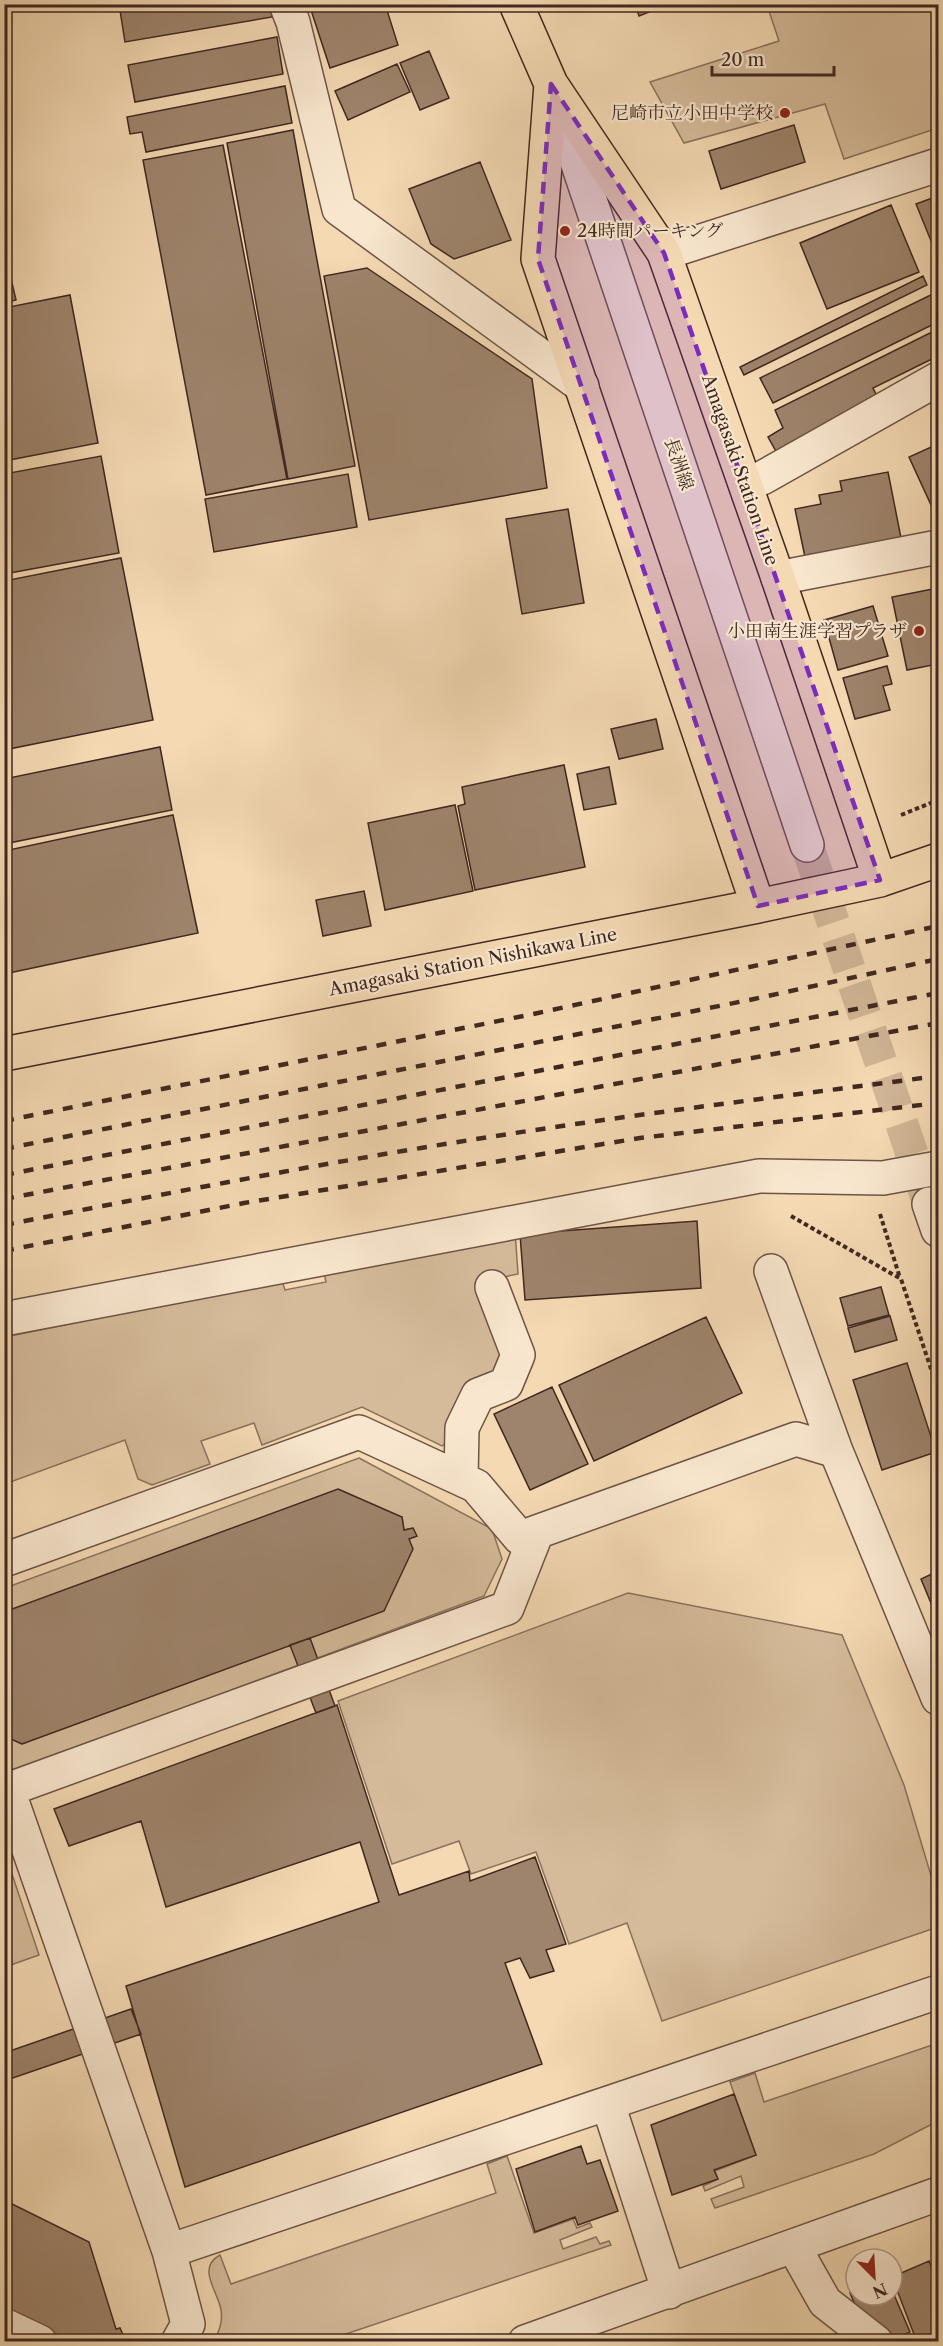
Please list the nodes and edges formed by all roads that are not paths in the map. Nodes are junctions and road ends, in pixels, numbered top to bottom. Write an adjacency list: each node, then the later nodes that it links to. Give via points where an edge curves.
1 (285, 4): 7 (street, via 339,209)
2 (516, 4): 3 (main road, Amagasaki Station Line)
3 (551, 84): 5 (main road, Amagasaki Station Line); 7 (main road, Amagasaki Station Line, via 538,259); 11 (street, 長洲線)
4 (939, 165): 5 (street)
5 (664, 253): 8 (main road, Amagasaki Station Line)
6 (939, 379): 8 (street, via 762,478)
7 (582, 386): 14 (main road, Amagasaki Station Line)
8 (745, 482): 10 (main road, Amagasaki Station Line)
9 (939, 547): 10 (street)
10 (778, 578): 13 (main road, Amagasaki Station Line)
11 (807, 845)
12 (939, 860): 13 (main road, Amagasaki Station Nishikawa Line)
13 (880, 880): 14 (main road, Amagasaki Station Nishikawa Line)
14 (759, 906): 15 (main road, Amagasaki Station Nishikawa Line)
15 (4, 1054)
16 (939, 1168): 19 (street, via 883,1178 759,1176)
17 (771, 1271): 20 (street)
18 (492, 1287): 21 (street, via 518,1355 506,1384 478,1395 462,1428)
19 (4, 1319)
20 (836, 1451): 22 (street, via 796,1439); 24 (street)
21 (461, 1479): 22 (street, via 476,1486 520,1539); 23 (street, via 359,1432)
22 (537, 1533): 25 (street, via 507,1608)
23 (4, 1560)
24 (939, 1698)
25 (6, 1791): 30 (street)
26 (939, 1992): 27 (street)
27 (608, 2104): 30 (street); 31 (street)
28 (939, 2194): 29 (street)
29 (794, 2247): 31 (street); 36 (street, via 825,2302)
30 (169, 2252): 34 (street, via 188,2324)
31 (669, 2292): 35 (street)
32 (4, 2325): 33 (street)
33 (40, 2342)
34 (178, 2342)
35 (525, 2342)
36 (876, 2342)

